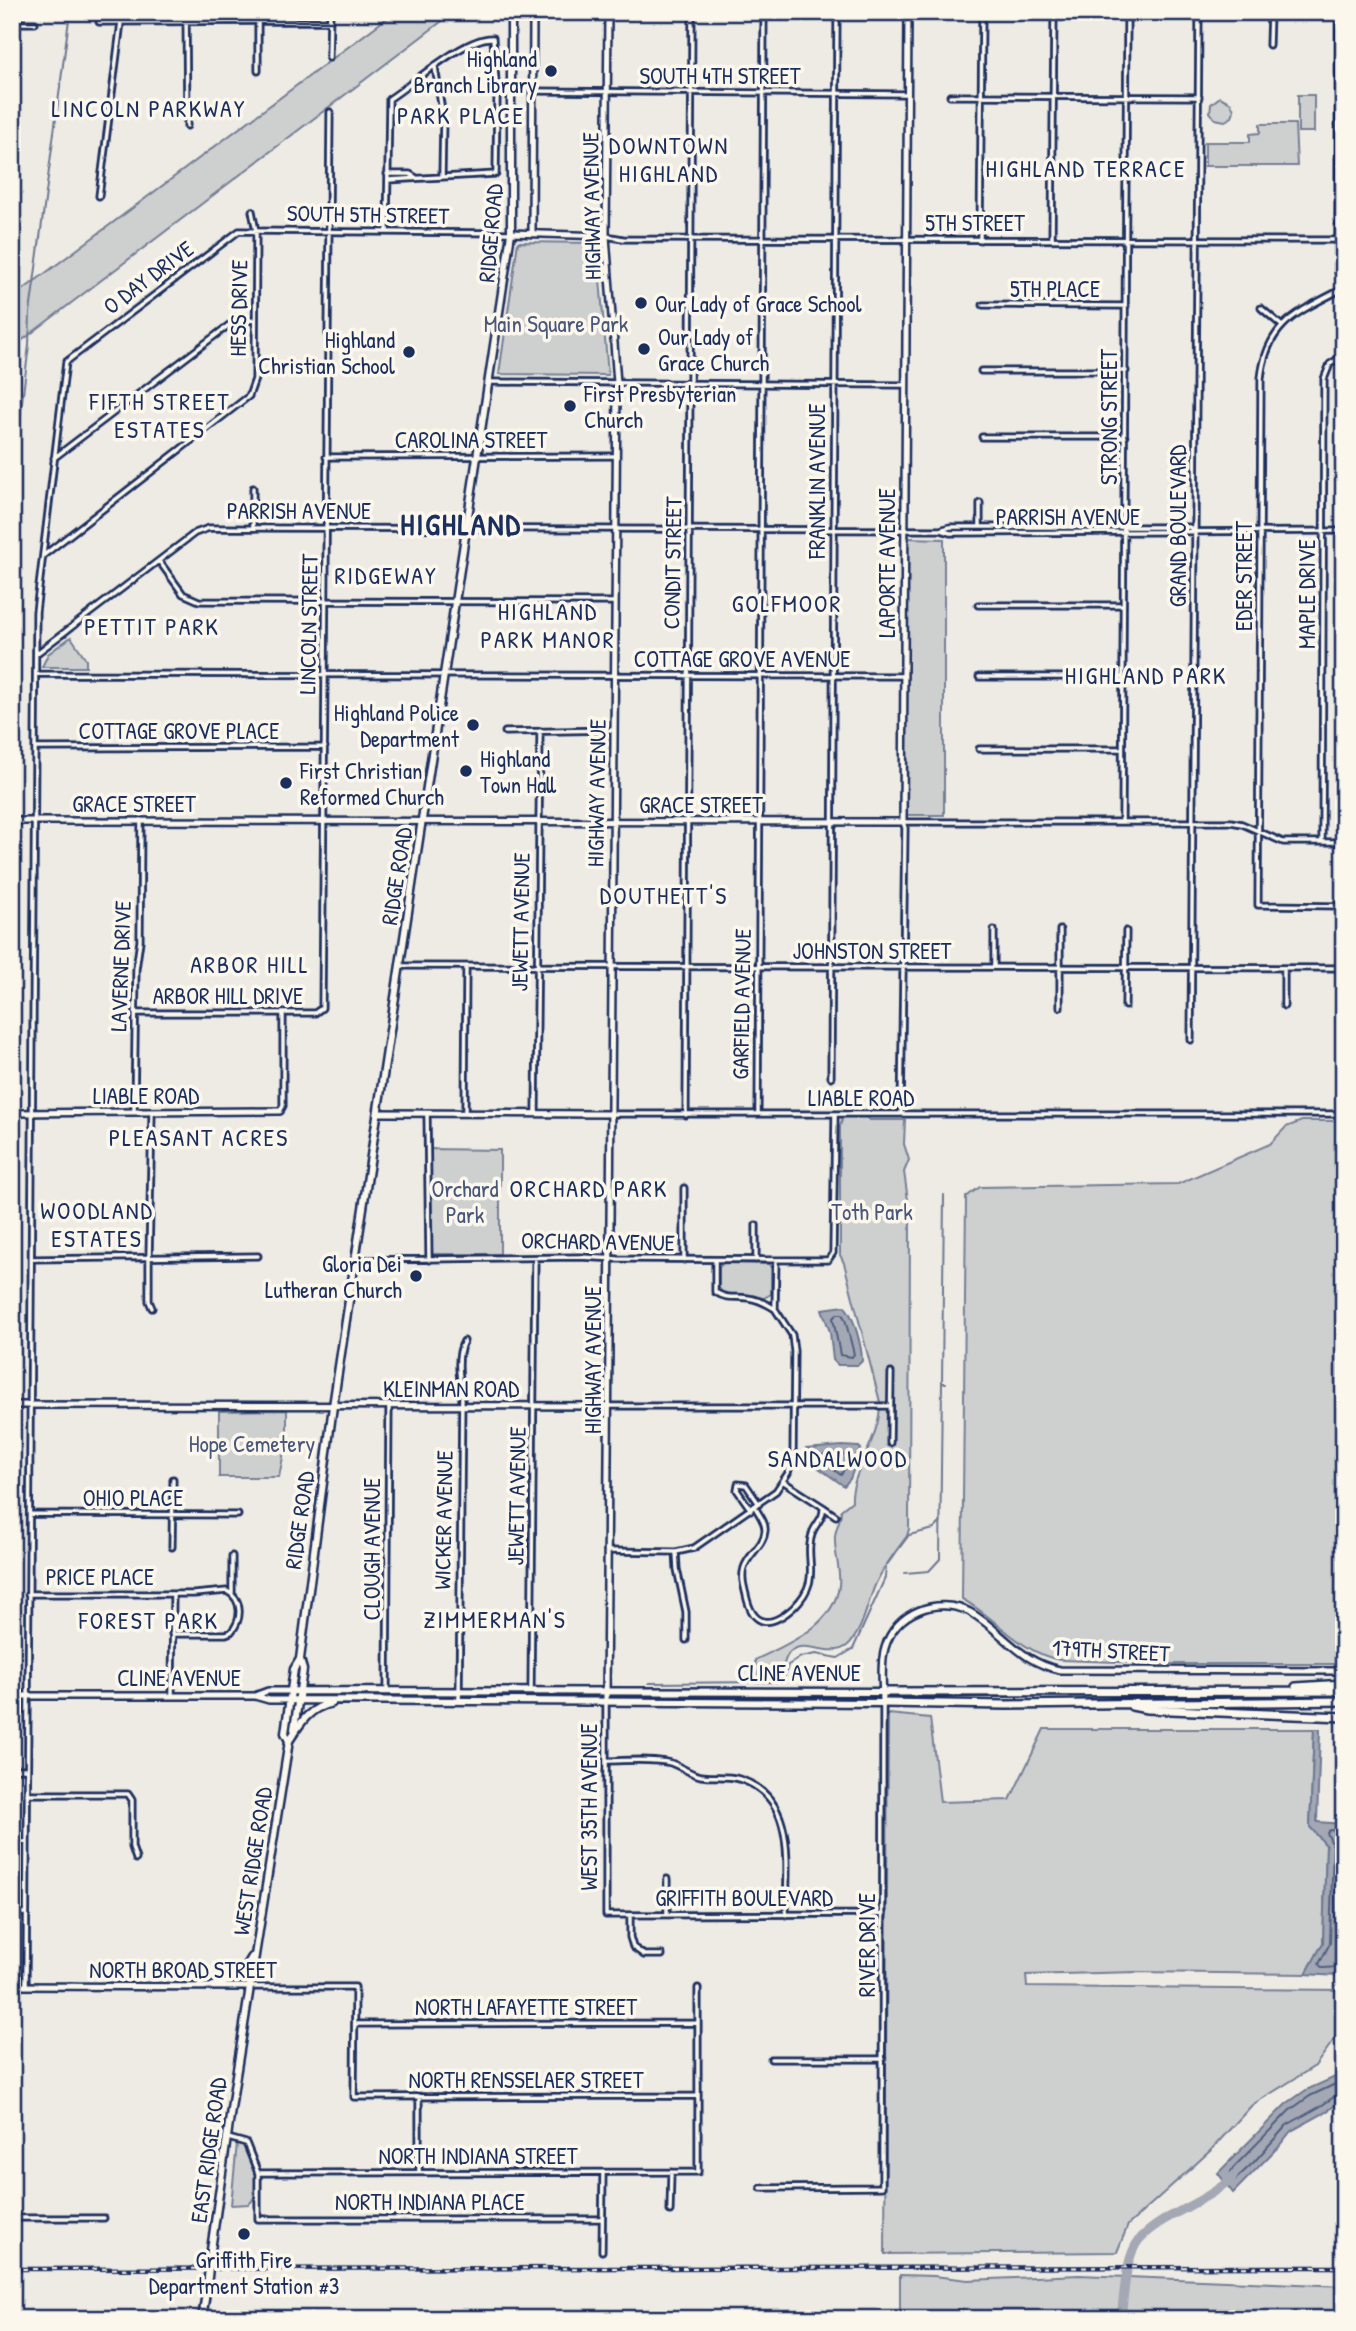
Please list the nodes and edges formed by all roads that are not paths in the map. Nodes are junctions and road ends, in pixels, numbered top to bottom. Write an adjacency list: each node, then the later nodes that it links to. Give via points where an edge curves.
1 (186, 12): 16 (street)
2 (330, 12): 18 (street)
3 (512, 12): 49 (main road, RIDGE ROAD)
4 (533, 12): 27 (street)
5 (608, 12): 28 (street, HIGHWAY AVENUE)
6 (692, 12): 29 (street, CONDIT STREET)
7 (764, 12): 31 (street, GARFIELD AVENUE)
8 (837, 12): 30 (street, FRANKLIN AVENUE)
9 (908, 12): 32 (street, LAPORTE AVENUE)
10 (982, 12): 34 (street)
11 (1054, 12): 35 (street)
12 (1127, 12): 36 (street, STRONG STREET)
13 (1199, 12): 37 (street, GRAND BOULEVARD)
14 (1270, 12): 23 (street)
15 (1339, 12): 38 (street)
16 (186, 21): 17 (street); 20 (street); 40 (street)
17 (258, 21): 18 (street); 26 (street)
18 (330, 21): 24 (street)
19 (99, 22): 20 (street)
20 (121, 22): 44 (street)
21 (12, 23): 22 (street)
22 (35, 23)
23 (1269, 45)
24 (329, 58)
25 (435, 68): 42 (street, via 443,117); 42 (street, via 466,44 493,38 496,174); 43 (street, via 389,99)
26 (258, 71)
27 (533, 91): 28 (street, SOUTH 4TH STREET); 50 (street)
28 (608, 92): 29 (street, SOUTH 4TH STREET); 51 (street, HIGHWAY AVENUE)
29 (691, 93): 31 (street, SOUTH 4TH STREET); 52 (street, CONDIT STREET)
30 (836, 93): 31 (street, SOUTH 4TH STREET); 32 (street, SOUTH 4TH STREET); 54 (street, FRANKLIN AVENUE)
31 (763, 94): 53 (street, GARFIELD AVENUE)
32 (907, 94): 55 (street, LAPORTE AVENUE)
33 (950, 96): 34 (street)
34 (981, 97): 35 (street); 56 (street)
35 (1054, 97): 36 (street); 57 (street)
36 (1126, 97): 37 (street); 58 (street, STRONG STREET)
37 (1199, 97): 59 (street, GRAND BOULEVARD)
38 (1341, 99): 41 (street)
39 (330, 112): 47 (street, LINCOLN STREET)
40 (187, 126)
41 (1341, 169): 60 (street)
42 (442, 176): 43 (street)
43 (388, 177): 48 (street)
44 (99, 196)
45 (252, 211): 46 (street, HESS DRIVE)
46 (256, 231): 47 (street, SOUTH 5TH STREET); 66 (street, HESS DRIVE); 81 (street, O DAY DRIVE, via 233,234 66,362)
47 (329, 231): 48 (street, SOUTH 5TH STREET); 80 (street, LINCOLN STREET)
48 (387, 232): 49 (street, SOUTH 5TH STREET)
49 (511, 233): 50 (street, SOUTH 5TH STREET); 71 (main road, RIDGE ROAD)
50 (532, 234): 51 (street, SOUTH 5TH STREET)
51 (606, 236): 52 (street, 5TH STREET); 72 (street, HIGHWAY AVENUE)
52 (690, 239): 53 (street, 5TH STREET); 73 (street, CONDIT STREET)
53 (762, 239): 54 (street, 5TH STREET); 74 (street, GARFIELD AVENUE)
54 (835, 239): 55 (street, 5TH STREET); 75 (street, FRANKLIN AVENUE)
55 (906, 239): 56 (street, 5TH STREET); 76 (street, LAPORTE AVENUE)
56 (980, 240): 57 (street, 5TH STREET)
57 (1052, 240): 58 (street, 5TH STREET)
58 (1125, 240): 59 (street, 5TH STREET); 64 (street, STRONG STREET)
59 (1198, 240): 60 (street, 5TH STREET); 96 (street, GRAND BOULEVARD)
60 (1337, 240): 61 (street, 5TH STREET); 62 (street, via 1338,272)
61 (1344, 240)
62 (1344, 286): 67 (street, EDER STREET)
63 (983, 305): 64 (street, 5TH PLACE)
64 (1126, 306): 70 (street, STRONG STREET)
65 (1261, 308): 67 (street)
66 (255, 320): 81 (street, via 229,325); 102 (street, HESS DRIVE, via 255,379 249,396)
67 (1281, 325): 97 (street, EDER STREET, via 1267,348 1261,378)
68 (1344, 355): 98 (street, MAPLE DRIVE, via 1330,364 1324,379)
69 (981, 371): 70 (street)
70 (1126, 371): 78 (street, STRONG STREET)
71 (489, 382): 72 (street); 82 (main road, RIDGE ROAD)
72 (617, 383): 73 (street); 79 (street, HIGHWAY AVENUE)
73 (691, 383): 74 (street); 91 (street, CONDIT STREET)
74 (764, 384): 75 (street); 92 (street, GARFIELD AVENUE)
75 (834, 384): 76 (street); 93 (street, FRANKLIN AVENUE)
76 (905, 385): 94 (street, LAPORTE AVENUE)
77 (982, 437): 78 (street)
78 (1125, 437): 88 (street, STRONG STREET)
79 (616, 456): 82 (street, CAROLINA STREET); 90 (street, HIGHWAY AVENUE)
80 (326, 457): 82 (street, CAROLINA STREET); 85 (street, LINCOLN STREET)
81 (54, 458): 102 (street)
82 (477, 458): 86 (main road, RIDGE ROAD)
83 (253, 488): 89 (street)
84 (980, 503): 87 (street)
85 (326, 527): 86 (street, PARRISH AVENUE); 89 (street, PARRISH AVENUE); 104 (street, LINCOLN STREET)
86 (466, 527): 90 (street, PARRISH AVENUE); 105 (main road, RIDGE ROAD)
87 (980, 527): 88 (street, PARRISH AVENUE); 95 (street, PARRISH AVENUE); 100 (street)
88 (1125, 527): 96 (street, PARRISH AVENUE, via 1189,527); 101 (street, STRONG STREET)
89 (253, 528): 103 (street, PARRISH AVENUE, via 202,529)
90 (615, 528): 91 (street, PARRISH AVENUE); 106 (street, HIGHWAY AVENUE)
91 (690, 528): 92 (street, PARRISH AVENUE); 113 (street, CONDIT STREET)
92 (762, 529): 93 (street, PARRISH AVENUE); 114 (street, GARFIELD AVENUE)
93 (833, 529): 94 (street, PARRISH AVENUE); 116 (street, FRANKLIN AVENUE)
94 (904, 530): 95 (street, PARRISH AVENUE); 117 (street, LAPORTE AVENUE)
95 (940, 530): 100 (street, PARRISH AVENUE)
96 (1195, 531): 97 (street, PARRISH AVENUE); 101 (street, PARRISH AVENUE); 139 (street, GRAND BOULEVARD)
97 (1260, 531): 98 (street, PARRISH AVENUE); 140 (street, EDER STREET)
98 (1324, 531): 99 (street, PARRISH AVENUE); 141 (street, MAPLE DRIVE)
99 (1344, 531)
100 (979, 533): 101 (street, PARRISH AVENUE)
101 (1124, 533): 108 (street, STRONG STREET)
102 (43, 555): 109 (street)
103 (158, 561): 104 (street, via 183,594 199,601); 109 (street, PARRISH AVENUE)
104 (325, 601): 105 (street); 111 (street, LINCOLN STREET)
105 (456, 601): 106 (street); 112 (main road, RIDGE ROAD)
106 (615, 602): 115 (street, HIGHWAY AVENUE)
107 (978, 605): 108 (street)
108 (1123, 605): 119 (street, STRONG STREET)
109 (36, 654): 110 (street)
110 (36, 674): 111 (street, COTTAGE GROVE AVENUE); 124 (street)
111 (325, 674): 112 (street, COTTAGE GROVE AVENUE); 123 (street, LINCOLN STREET)
112 (445, 674): 115 (street, COTTAGE GROVE AVENUE); 131 (main road, RIDGE ROAD)
113 (688, 675): 114 (street, COTTAGE GROVE AVENUE); 115 (street, COTTAGE GROVE AVENUE); 134 (street, CONDIT STREET)
114 (761, 675): 116 (street, COTTAGE GROVE AVENUE); 135 (street, GARFIELD AVENUE)
115 (615, 676): 120 (street, HIGHWAY AVENUE)
116 (832, 676): 117 (street, COTTAGE GROVE AVENUE); 136 (street, FRANKLIN AVENUE)
117 (902, 676): 137 (street, LAPORTE AVENUE)
118 (979, 677): 119 (street)
119 (1123, 677): 126 (street, STRONG STREET)
120 (614, 730): 122 (street); 133 (street, HIGHWAY AVENUE)
121 (505, 732): 122 (street)
122 (540, 732): 132 (street, JEWETT AVENUE)
123 (325, 747): 124 (street, COTTAGE GROVE PLACE); 128 (street, LINCOLN STREET)
124 (35, 748): 130 (street)
125 (979, 749): 126 (street)
126 (1122, 750): 138 (street, STRONG STREET)
127 (141, 820): 128 (street, GRACE STREET); 130 (street, GRACE STREET); 165 (street, LAVERNE DRIVE)
128 (324, 820): 131 (street, GRACE STREET); 164 (street, LINCOLN STREET)
129 (12, 821): 130 (street, GRACE STREET)
130 (35, 821): 171 (street)
131 (422, 821): 132 (street, GRACE STREET); 147 (main road, RIDGE ROAD)
132 (539, 821): 133 (street, GRACE STREET); 149 (street, JEWETT AVENUE)
133 (613, 821): 134 (street, GRACE STREET); 152 (street, HIGHWAY AVENUE)
134 (688, 821): 135 (street, GRACE STREET); 150 (street, CONDIT STREET)
135 (760, 821): 136 (street, GRACE STREET); 153 (street, GARFIELD AVENUE)
136 (831, 821): 137 (street, GRACE STREET); 154 (street, FRANKLIN AVENUE)
137 (903, 822): 138 (street, GRACE STREET); 155 (street, LAPORTE AVENUE)
138 (1122, 822): 139 (street, GRACE STREET)
139 (1193, 822): 140 (street, GRACE STREET, via 1231,822); 159 (street, GRAND BOULEVARD)
140 (1259, 832): 141 (street, GRACE STREET, via 1283,842); 143 (street, EDER STREET, via 1258,905)
141 (1322, 842): 142 (street, GRACE STREET)
142 (1344, 842)
143 (1344, 906)
144 (995, 930): 151 (street)
145 (1060, 930): 156 (street)
146 (1126, 931): 157 (street)
147 (400, 966): 148 (street, JOHNSTON STREET); 174 (main road, RIDGE ROAD)
148 (466, 967): 149 (street, JOHNSTON STREET); 176 (street)
149 (538, 967): 152 (street, JOHNSTON STREET); 177 (street, JEWETT AVENUE)
150 (687, 967): 152 (street, JOHNSTON STREET); 153 (street, JOHNSTON STREET); 183 (street, CONDIT STREET)
151 (994, 967): 155 (street, JOHNSTON STREET); 156 (street, JOHNSTON STREET)
152 (612, 968): 178 (street, HIGHWAY AVENUE)
153 (759, 968): 154 (street, JOHNSTON STREET); 179 (street, GARFIELD AVENUE)
154 (831, 968): 155 (street, JOHNSTON STREET); 168 (street, FRANKLIN AVENUE)
155 (904, 968): 181 (street, LAPORTE AVENUE)
156 (1060, 968): 157 (street, JOHNSTON STREET); 163 (street)
157 (1125, 968): 159 (street, JOHNSTON STREET); 161 (street)
158 (1344, 968): 160 (street, JOHNSTON STREET)
159 (1192, 969): 160 (street, JOHNSTON STREET); 167 (street, GRAND BOULEVARD)
160 (1284, 969): 162 (street)
161 (1125, 1006)
162 (1284, 1006)
163 (1060, 1007)
164 (320, 1010): 166 (street, ARBOR HILL DRIVE)
165 (136, 1013): 166 (street, ARBOR HILL DRIVE); 172 (street, LAVERNE DRIVE)
166 (283, 1013): 169 (street)
167 (1191, 1040)
168 (831, 1077)
169 (280, 1111): 173 (street, LIABLE ROAD)
170 (12, 1113): 171 (street, LIABLE ROAD)
171 (32, 1113): 172 (street, LIABLE ROAD); 190 (street)
172 (134, 1113): 173 (street, LIABLE ROAD)
173 (152, 1113): 188 (street)
174 (378, 1113): 175 (street, LIABLE ROAD); 191 (main road, RIDGE ROAD)
175 (427, 1113): 176 (street, LIABLE ROAD); 192 (street)
176 (465, 1113): 177 (street, LIABLE ROAD)
177 (536, 1113): 178 (street, LIABLE ROAD)
178 (611, 1114): 183 (street, LIABLE ROAD); 187 (street, HIGHWAY AVENUE)
179 (758, 1114): 180 (street, LIABLE ROAD); 183 (street, LIABLE ROAD)
180 (835, 1114): 181 (street, LIABLE ROAD); 196 (street, via 832,1258)
181 (901, 1114): 182 (street, LIABLE ROAD)
182 (1344, 1114)
183 (686, 1115)
184 (684, 1188): 193 (street)
185 (756, 1225): 195 (street)
186 (258, 1256): 188 (street)
187 (610, 1257): 189 (street, ORCHARD AVENUE); 193 (street, ORCHARD AVENUE); 207 (street, HIGHWAY AVENUE)
188 (149, 1258): 190 (street); 197 (street)
189 (535, 1258): 192 (street, ORCHARD AVENUE); 205 (street, JEWETT AVENUE)
190 (31, 1259): 202 (street)
191 (355, 1260): 192 (street, ORCHARD AVENUE); 206 (main road, RIDGE ROAD)
192 (429, 1260)
193 (684, 1260): 194 (street, ORCHARD AVENUE)
194 (715, 1260): 195 (street); 198 (street, via 715,1292)
195 (756, 1260): 196 (street)
196 (776, 1260): 198 (street)
197 (152, 1308)
198 (775, 1308): 208 (street, via 792,1335)
199 (464, 1341): 204 (street, WICKER AVENUE, via 459,1349)
200 (891, 1373): 209 (street)
201 (12, 1405): 202 (street, KLEINMAN ROAD)
202 (29, 1405): 206 (street, KLEINMAN ROAD); 215 (street)
203 (389, 1405): 204 (street, KLEINMAN ROAD); 206 (street, KLEINMAN ROAD); 234 (street, CLOUGH AVENUE)
204 (462, 1405): 205 (street, KLEINMAN ROAD); 237 (street, WICKER AVENUE)
205 (534, 1405): 207 (street, KLEINMAN ROAD); 238 (street, JEWETT AVENUE)
206 (333, 1406): 228 (main road, RIDGE ROAD)
207 (609, 1406): 208 (street, KLEINMAN ROAD); 220 (street, HIGHWAY AVENUE)
208 (794, 1406): 209 (street, KLEINMAN ROAD); 212 (street, via 793,1455)
209 (890, 1406): 210 (street)
210 (890, 1443)
211 (173, 1479): 216 (street)
212 (784, 1482): 213 (street); 214 (street)
213 (755, 1507): 213 (street, via 746,1485 738,1484 737,1490); 214 (street, via 765,1531 742,1579 751,1614 767,1622 784,1616 808,1589 813,1532); 221 (street, via 700,1545)
214 (823, 1507): 218 (street)
215 (29, 1514): 216 (street, OHIO PLACE); 224 (street)
216 (173, 1515): 217 (street, OHIO PLACE); 219 (street)
217 (238, 1515)
218 (836, 1516)
219 (172, 1547)
220 (607, 1551): 221 (street); 235 (street, HIGHWAY AVENUE)
221 (676, 1552): 227 (street, via 687,1612)
222 (232, 1556): 223 (street)
223 (232, 1593): 225 (street, PRICE PLACE); 226 (street, via 240,1611 231,1632)
224 (28, 1594): 225 (street, PRICE PLACE); 240 (street)
225 (173, 1594): 226 (street)
226 (172, 1634): 241 (street)
227 (686, 1640)
228 (300, 1659): 231 (main road, RIDGE ROAD); 243 (main road, RIDGE ROAD)
229 (1344, 1671): 236 (street, 179TH STREET, via 1060,1670 1024,1656 970,1612 942,1606 914,1613 894,1630 884,1655)
230 (1344, 1684): 232 (highway)
231 (291, 1691): 242 (street, CLINE AVENUE); 243 (main road, CLINE AVENUE); 244 (main road, RIDGE ROAD)
232 (1253, 1691): 233 (highway, CLINE AVENUE); 236 (highway, CLINE AVENUE)
233 (1344, 1691)
234 (387, 1692): 237 (main road, CLINE AVENUE); 243 (main road, CLINE AVENUE)
235 (606, 1692): 236 (main road, CLINE AVENUE); 238 (main road, CLINE AVENUE); 245 (street, HIGHWAY AVENUE)
236 (883, 1692): 249 (street, 179TH STREET)
237 (459, 1693): 238 (main road, CLINE AVENUE); 248 (street, WICKER AVENUE)
238 (531, 1693)
239 (12, 1696): 240 (street, CLINE AVENUE)
240 (27, 1696): 241 (street, CLINE AVENUE); 255 (street)
241 (172, 1696): 242 (street, CLINE AVENUE)
242 (255, 1696): 244 (street, CLINE AVENUE)
243 (300, 1696): 244 (main road, CLINE AVENUE); 247 (main road, CLINE AVENUE); 252 (main road, WEST RIDGE ROAD)
244 (290, 1700): 252 (main road, WEST RIDGE ROAD, via 285,1733)
245 (606, 1700): 248 (main road, CLINE AVENUE); 249 (main road, CLINE AVENUE); 253 (street, WEST 35TH AVENUE)
246 (1344, 1701): 250 (highway, CLINE AVENUE)
247 (338, 1702): 248 (main road, CLINE AVENUE); 252 (main road, via 315,1707)
248 (459, 1702)
249 (883, 1703): 250 (highway, CLINE AVENUE); 264 (street, RIVER DRIVE)
250 (1118, 1703): 251 (highway, via 1147,1709)
251 (1344, 1717)
252 (291, 1738): 268 (main road, WEST RIDGE ROAD)
253 (606, 1761): 263 (street, WEST 35TH AVENUE); 267 (street, via 670,1763 698,1776 735,1778 762,1791 776,1806 784,1826)
254 (12, 1769): 255 (street)
255 (27, 1769): 256 (street)
256 (27, 1794): 258 (street); 259 (street, via 129,1795)
257 (12, 1842): 258 (street)
258 (27, 1842): 262 (street)
259 (136, 1859)
260 (667, 1879): 266 (street)
261 (12, 1913): 262 (street)
262 (26, 1913): 271 (street)
263 (606, 1914): 265 (street, GRIFFITH BOULEVARD)
264 (883, 1914): 267 (street, GRIFFITH BOULEVARD); 278 (street, RIVER DRIVE)
265 (630, 1915): 266 (street, GRIFFITH BOULEVARD); 269 (street, via 633,1947 644,1955)
266 (667, 1915): 267 (street, GRIFFITH BOULEVARD)
267 (786, 1915)
268 (255, 1952): 272 (main road, via 237,1978); 273 (main road, WEST RIDGE ROAD)
269 (662, 1955)
270 (12, 1986): 271 (street, NORTH BROAD STREET)
271 (26, 1986): 272 (street, NORTH BROAD STREET)
272 (213, 1986): 273 (street, NORTH BROAD STREET)
273 (249, 1987): 275 (street, NORTH BROAD STREET, via 355,1987); 281 (main road, EAST RIDGE ROAD)
274 (698, 1988): 276 (street)
275 (355, 2024): 276 (street, NORTH LAFAYETTE STREET); 279 (street, NORTH RENSSELAER STREET, via 354,2097)
276 (698, 2024): 280 (street)
277 (771, 2059): 278 (street)
278 (883, 2059): 286 (street, RIVER DRIVE, via 882,2188)
279 (419, 2096): 280 (street, NORTH RENSSELAER STREET); 282 (street)
280 (698, 2096): 284 (street, NORTH INDIANA STREET, via 698,2172)
281 (226, 2138): 285 (street, via 246,2143); 292 (main road, EAST RIDGE ROAD, bridge)
282 (419, 2172): 283 (street, NORTH INDIANA STREET); 285 (street, NORTH INDIANA STREET)
283 (603, 2172): 284 (street, NORTH INDIANA STREET); 290 (street)
284 (671, 2172): 287 (street)
285 (258, 2173): 290 (street, NORTH INDIANA PLACE, via 258,2219)
286 (761, 2188)
287 (670, 2211)
288 (12, 2218): 289 (street)
289 (104, 2218)
290 (602, 2219): 291 (street)
291 (602, 2251)
292 (202, 2319)

